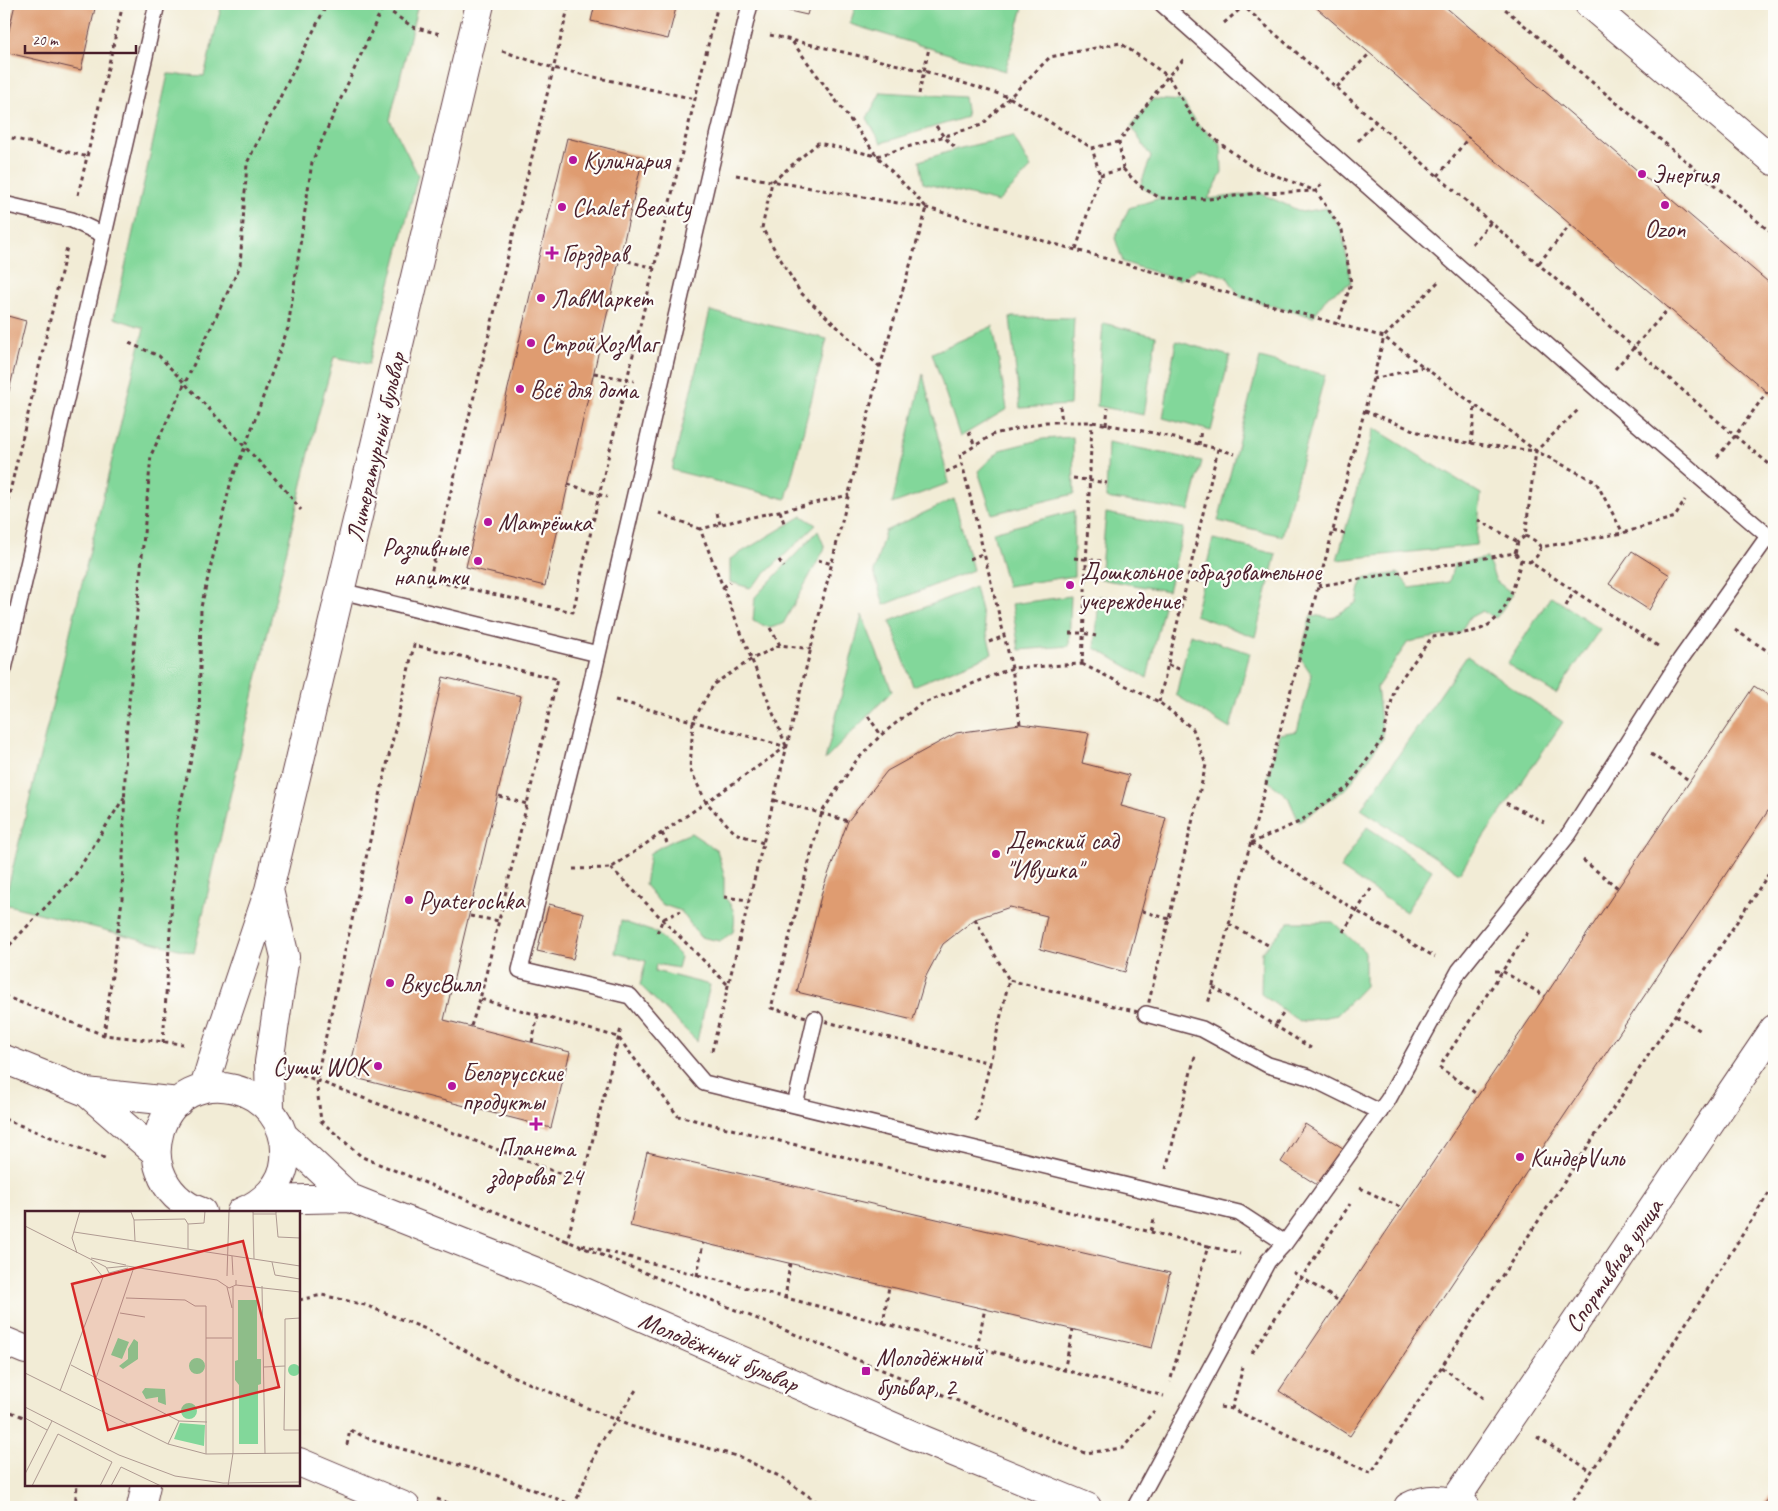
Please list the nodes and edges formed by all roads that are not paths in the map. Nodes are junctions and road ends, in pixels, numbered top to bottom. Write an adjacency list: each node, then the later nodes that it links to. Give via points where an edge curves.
1 (157, 4): 8 (lane)
2 (480, 4): 10 (street, Литературный бульвар)
3 (750, 4): 11 (lane)
4 (1162, 4): 9 (lane, via 1598,390)
5 (1589, 4): 6 (street)
6 (1774, 160)
7 (4, 204): 8 (lane, via 72,220)
8 (104, 234): 12 (lane)
9 (1772, 538): 23 (lane, via 1680,660 1569,834 1459,971)
10 (341, 591): 11 (lane); 13 (street, Литературный бульвар)
11 (598, 654): 21 (lane, via 520,970 630,996 704,1083)
12 (4, 669)
13 (269, 890): 18 (street, Литературный бульвар); 22 (street, Литературный бульвар, via 286,957 269,1062)
14 (1146, 1014): 23 (lane, via 1202,1029 1268,1065 1309,1077)
15 (815, 1019): 21 (lane)
16 (1774, 1029): 34 (street, Спортивная улица)
17 (4, 1059): 19 (street)
18 (204, 1088): 20 (street); 22 (street, via 233,1088 247,1092)
19 (86, 1092): 20 (street); 25 (street)
20 (179, 1102): 25 (street, via 162,1125)
21 (795, 1104): 29 (lane, via 1239,1213)
22 (270, 1109): 24 (street)
23 (1380, 1112): 29 (lane)
24 (283, 1135): 26 (street, Молодёжный бульвар); 27 (street, via 284,1164 273,1189)
25 (156, 1153): 28 (street, via 164,1181)
26 (350, 1198): 27 (street, Молодёжный бульвар); 37 (street, Молодёжный бульвар, via 557,1280 924,1440)
27 (252, 1206)
28 (189, 1209)
29 (1285, 1243): 38 (lane, via 1268,1261)
30 (4, 1341): 31 (street)
31 (25, 1350)
32 (300, 1462): 36 (street)
33 (146, 1486): 35 (street)
34 (1459, 1505): 39 (street, via 1429,1499)
35 (141, 1507)
36 (406, 1507)
37 (1087, 1507)
38 (1135, 1507)
39 (1408, 1507)

